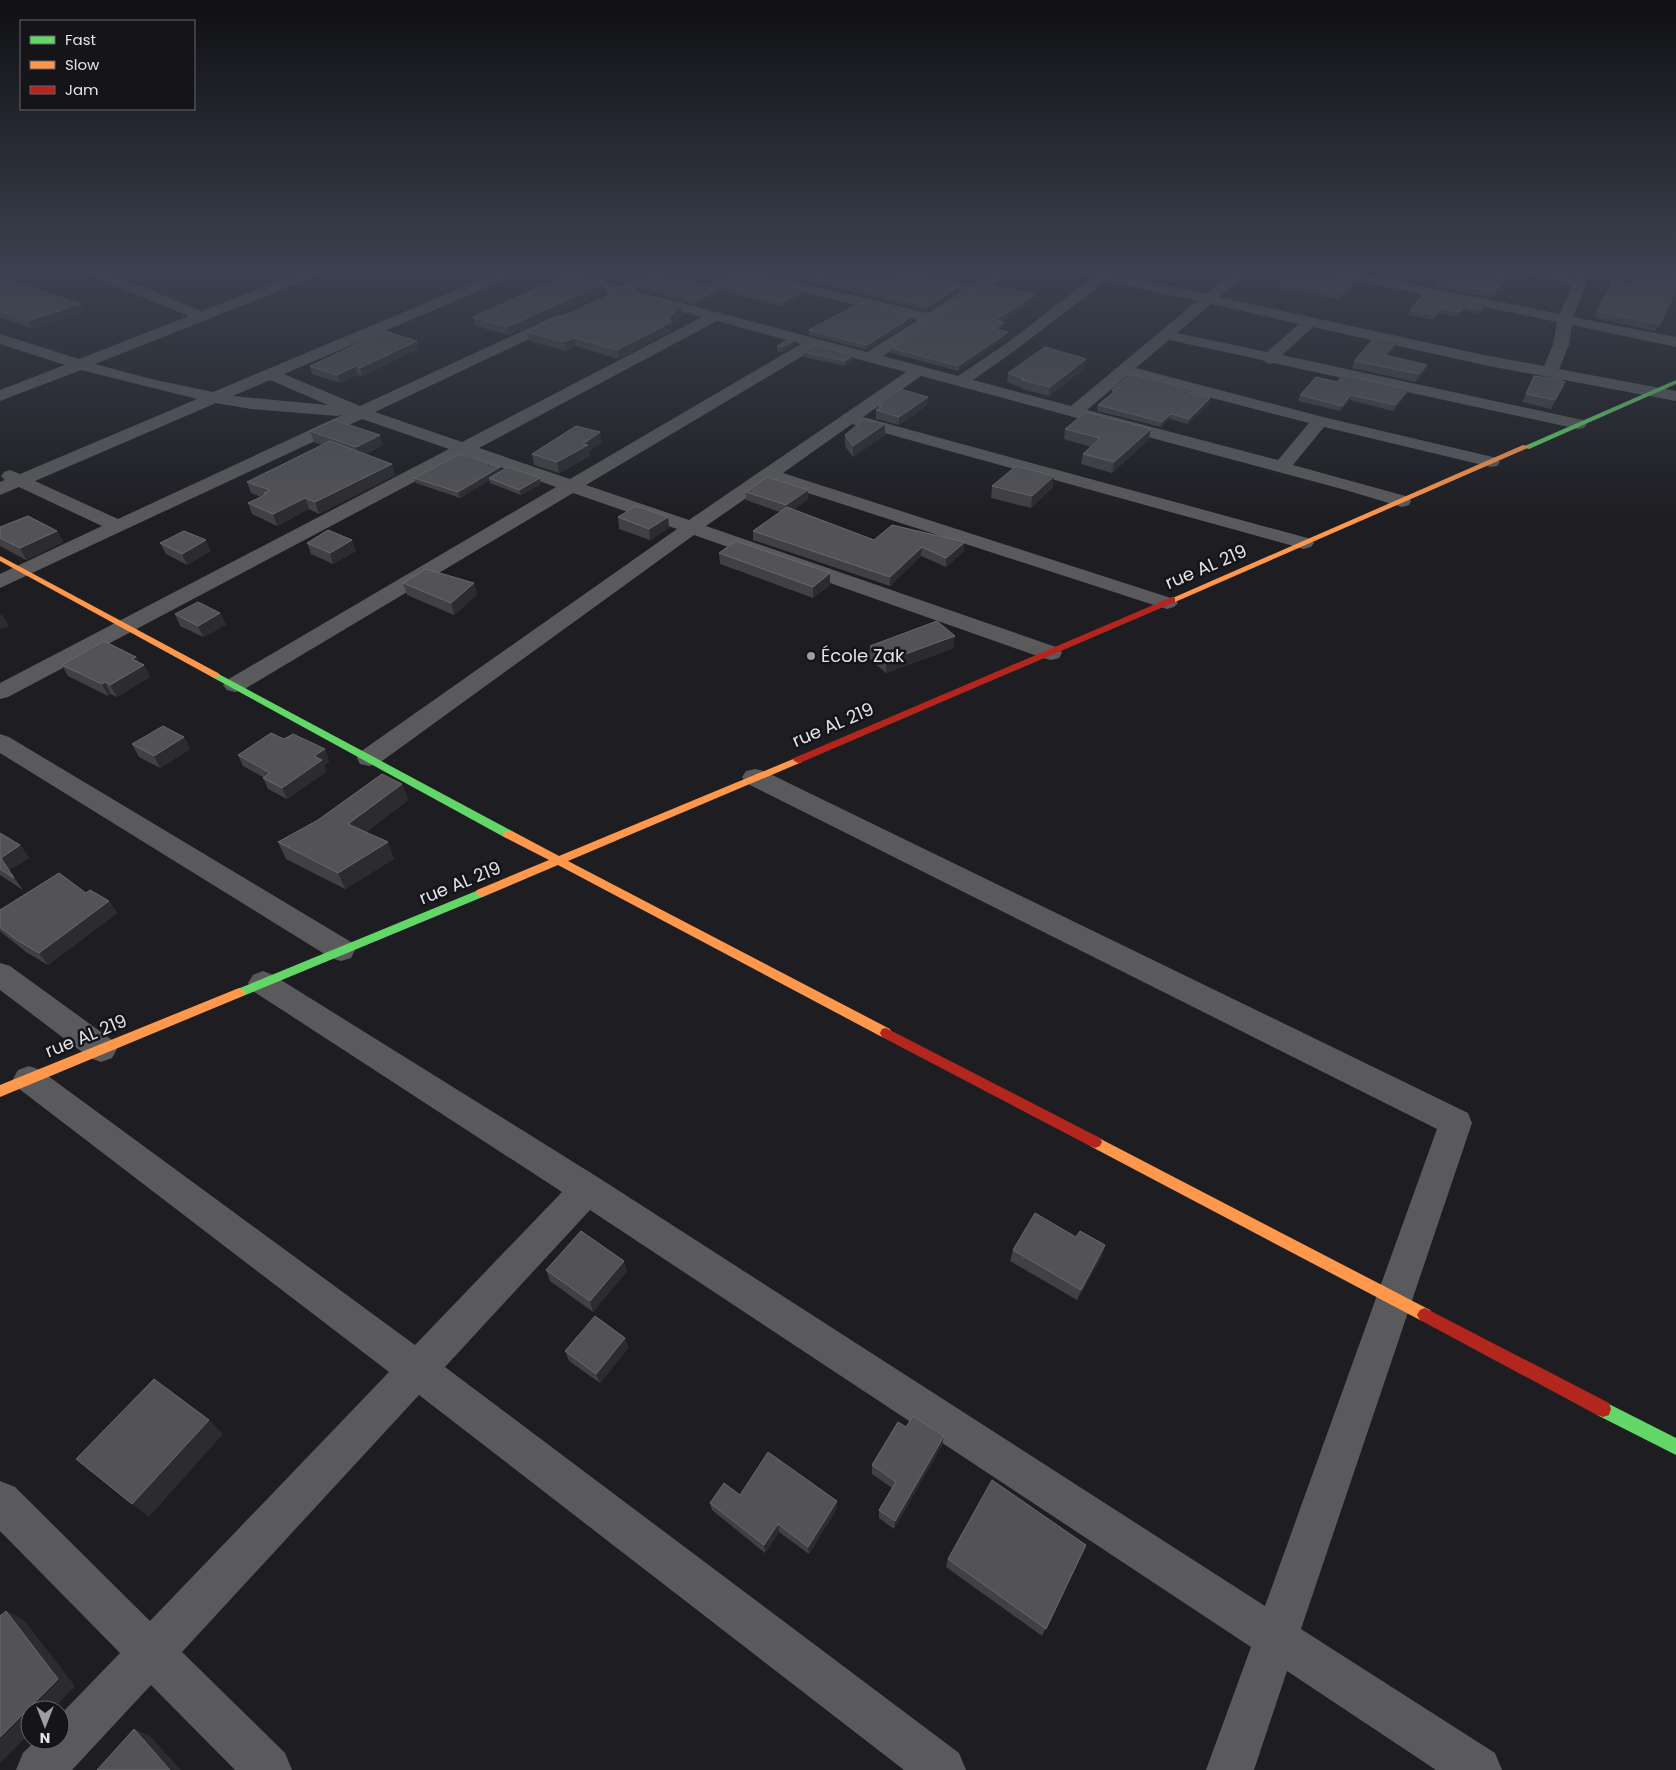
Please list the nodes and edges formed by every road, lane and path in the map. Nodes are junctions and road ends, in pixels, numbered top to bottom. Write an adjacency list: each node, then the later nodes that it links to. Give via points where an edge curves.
1 (44, 354): 17 (street)
2 (107, 354): 17 (street)
3 (318, 354): 21 (street)
4 (485, 354): 28 (street)
5 (644, 354): 33 (street)
6 (794, 354): 39 (street)
7 (852, 354): 15 (street)
8 (875, 354): 15 (street)
9 (1001, 354): 22 (street)
10 (1144, 354): 18 (street)
11 (1247, 354): 16 (street)
12 (1276, 354): 16 (street)
13 (1460, 354): 20 (street)
14 (1557, 354): 20 (street)
15 (869, 358): 19 (street)
16 (1270, 359): 32 (street)
17 (78, 365): 25 (street); 27 (street)
18 (1124, 370): 29 (street); 31 (street)
19 (918, 371): 22 (street); 30 (street)
20 (1549, 373): 24 (street)
21 (270, 374): 27 (street); 28 (street)
22 (960, 382): 29 (street)
23 (1676, 382): 24 (street, rue AL 219)
24 (1652, 392): 26 (street); 32 (street, rue AL 219)
25 (0, 396)
26 (1676, 396)
27 (215, 398): 28 (street); 38 (street)
28 (359, 412): 33 (street); 42 (street)
29 (1074, 412): 35 (street)
30 (849, 418): 37 (street); 44 (street)
31 (1320, 421): 34 (street); 35 (street)
32 (1578, 424): 34 (street, rue AL 219)
33 (463, 448): 39 (street); 49 (street)
34 (1491, 462): 41 (street, rue AL 219)
35 (1281, 468): 41 (street)
36 (0, 471): 38 (street)
37 (769, 474): 43 (street); 48 (street)
38 (20, 480): 40 (street); 42 (street)
39 (571, 486): 43 (street); 51 (street)
40 (0, 489)
41 (1402, 501): 44 (street, rue AL 219)
42 (117, 526): 46 (street)
43 (691, 528): 50 (street); 54 (street)
44 (1304, 543): 48 (street, rue AL 219)
45 (0, 558): 46 (street)
46 (23, 571): 47 (street); 49 (street)
47 (0, 582)
48 (1167, 603): 50 (street, rue AL 219)
49 (125, 626): 51 (street); 52 (street)
50 (1051, 653): 55 (street, rue AL 219)
51 (236, 685): 54 (street)
52 (0, 692)
53 (0, 742): 57 (street)
54 (369, 758): 56 (street)
55 (755, 777): 56 (street, rue AL 219); 63 (street, via 1456,1123)
56 (559, 861): 57 (street, rue AL 219); 63 (street)
57 (341, 950): 59 (street, rue AL 219)
58 (0, 974): 60 (street)
59 (263, 982): 60 (street, rue AL 219); 62 (street)
60 (101, 1049): 61 (street, rue AL 219)
61 (15, 1085): 64 (street)
62 (587, 1189): 64 (street); 67 (street)
63 (1394, 1299): 65 (street); 67 (street)
64 (417, 1370): 68 (street); 71 (street)
65 (1676, 1447)
66 (0, 1502): 68 (street)
67 (1276, 1638): 72 (street); 73 (street)
68 (151, 1653): 69 (street); 70 (street)
69 (40, 1770)
70 (268, 1770)
71 (942, 1770)
72 (1230, 1770)
73 (1478, 1770)

